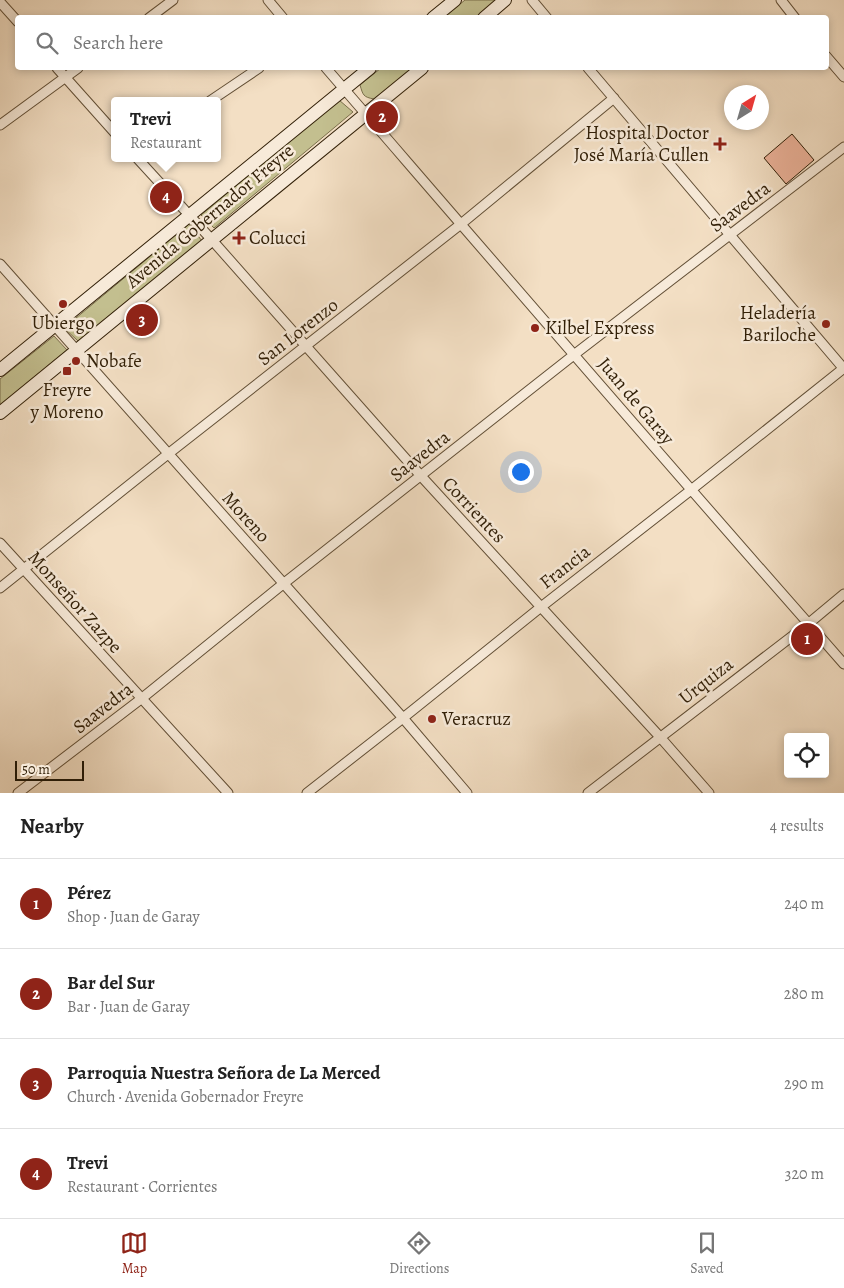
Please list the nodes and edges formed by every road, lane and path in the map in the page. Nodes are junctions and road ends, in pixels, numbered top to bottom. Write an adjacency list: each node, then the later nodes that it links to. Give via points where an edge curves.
1 (155, 0): 9 (street)
2 (173, 0): 9 (street)
3 (268, 0): 11 (street)
4 (455, 0): 12 (main road)
5 (506, 0): 13 (main road)
6 (532, 0): 14 (street)
7 (781, 0): 15 (street)
8 (0, 2): 16 (street)
9 (162, 8): 10 (street)
10 (152, 15)
11 (280, 15)
12 (437, 15)
13 (488, 15)
14 (544, 15)
15 (793, 15)
16 (15, 19)
17 (829, 60): 26 (street)
18 (59, 70): 25 (street)
19 (75, 70): 25 (street)
20 (256, 70): 28 (street)
21 (328, 70): 27 (street, Juan de Garay)
22 (367, 70): 27 (main road, Avenida Gobernador Freyre)
23 (419, 70): 30 (main road, Avenida Gobernador Freyre)
24 (590, 70): 29 (street)
25 (65, 77): 31 (street); 32 (street)
26 (844, 77)
27 (344, 88): 30 (street, Juan de Garay); 35 (main road, Avenida Gobernador Freyre)
28 (216, 97)
29 (614, 98): 36 (street, San Lorenzo); 37 (street)
30 (365, 113): 36 (street, Juan de Garay); 38 (main road, Avenida Gobernador Freyre)
31 (0, 125)
32 (111, 129)
33 (844, 147): 37 (street, Saavedra)
34 (141, 162): 35 (street, Corrientes)
35 (189, 215): 38 (street, Corrientes); 40 (main road, Avenida Gobernador Freyre)
36 (461, 224): 41 (street, San Lorenzo); 43 (street, Juan de Garay)
37 (730, 235): 43 (street, Saavedra); 44 (street)
38 (212, 240): 41 (street, Corrientes); 42 (main road, Avenida Gobernador Freyre)
39 (0, 264): 40 (street, Moreno)
40 (55, 327): 42 (street, Moreno); 45 (main road, Avenida Gobernador Freyre)
41 (305, 346): 47 (street, San Lorenzo); 48 (street, Corrientes)
42 (77, 351): 46 (main road, Avenida Gobernador Freyre); 47 (street, Moreno)
43 (575, 354): 48 (street, Saavedra); 49 (street, Juan de Garay)
44 (844, 368): 49 (street, Francia)
45 (0, 370)
46 (0, 413)
47 (168, 454): 51 (street, San Lorenzo); 52 (street, Moreno)
48 (421, 476): 52 (street, Saavedra); 55 (street, Corrientes)
49 (691, 490): 55 (street, Francia); 56 (street, Juan de Garay)
50 (0, 543): 51 (street, Monseñor Zazpe)
51 (24, 570): 53 (street, San Lorenzo); 58 (street, Monseñor Zazpe)
52 (284, 584): 58 (street, Saavedra); 59 (street, Moreno)
53 (0, 588)
54 (844, 594): 56 (street, Urquiza)
55 (541, 607): 59 (street, Francia); 60 (street, Corrientes)
56 (808, 624): 57 (street, Juan de Garay); 60 (street, Urquiza)
57 (844, 664)
58 (141, 699): 61 (street, Saavedra); 62 (street, Monseñor Zazpe)
59 (403, 718): 63 (street, Francia); 64 (street, Moreno)
60 (660, 737): 65 (street, Urquiza); 66 (street, Corrientes)
61 (18, 793)
62 (228, 793)
63 (306, 793)
64 (467, 793)
65 (588, 793)
66 (709, 793)

